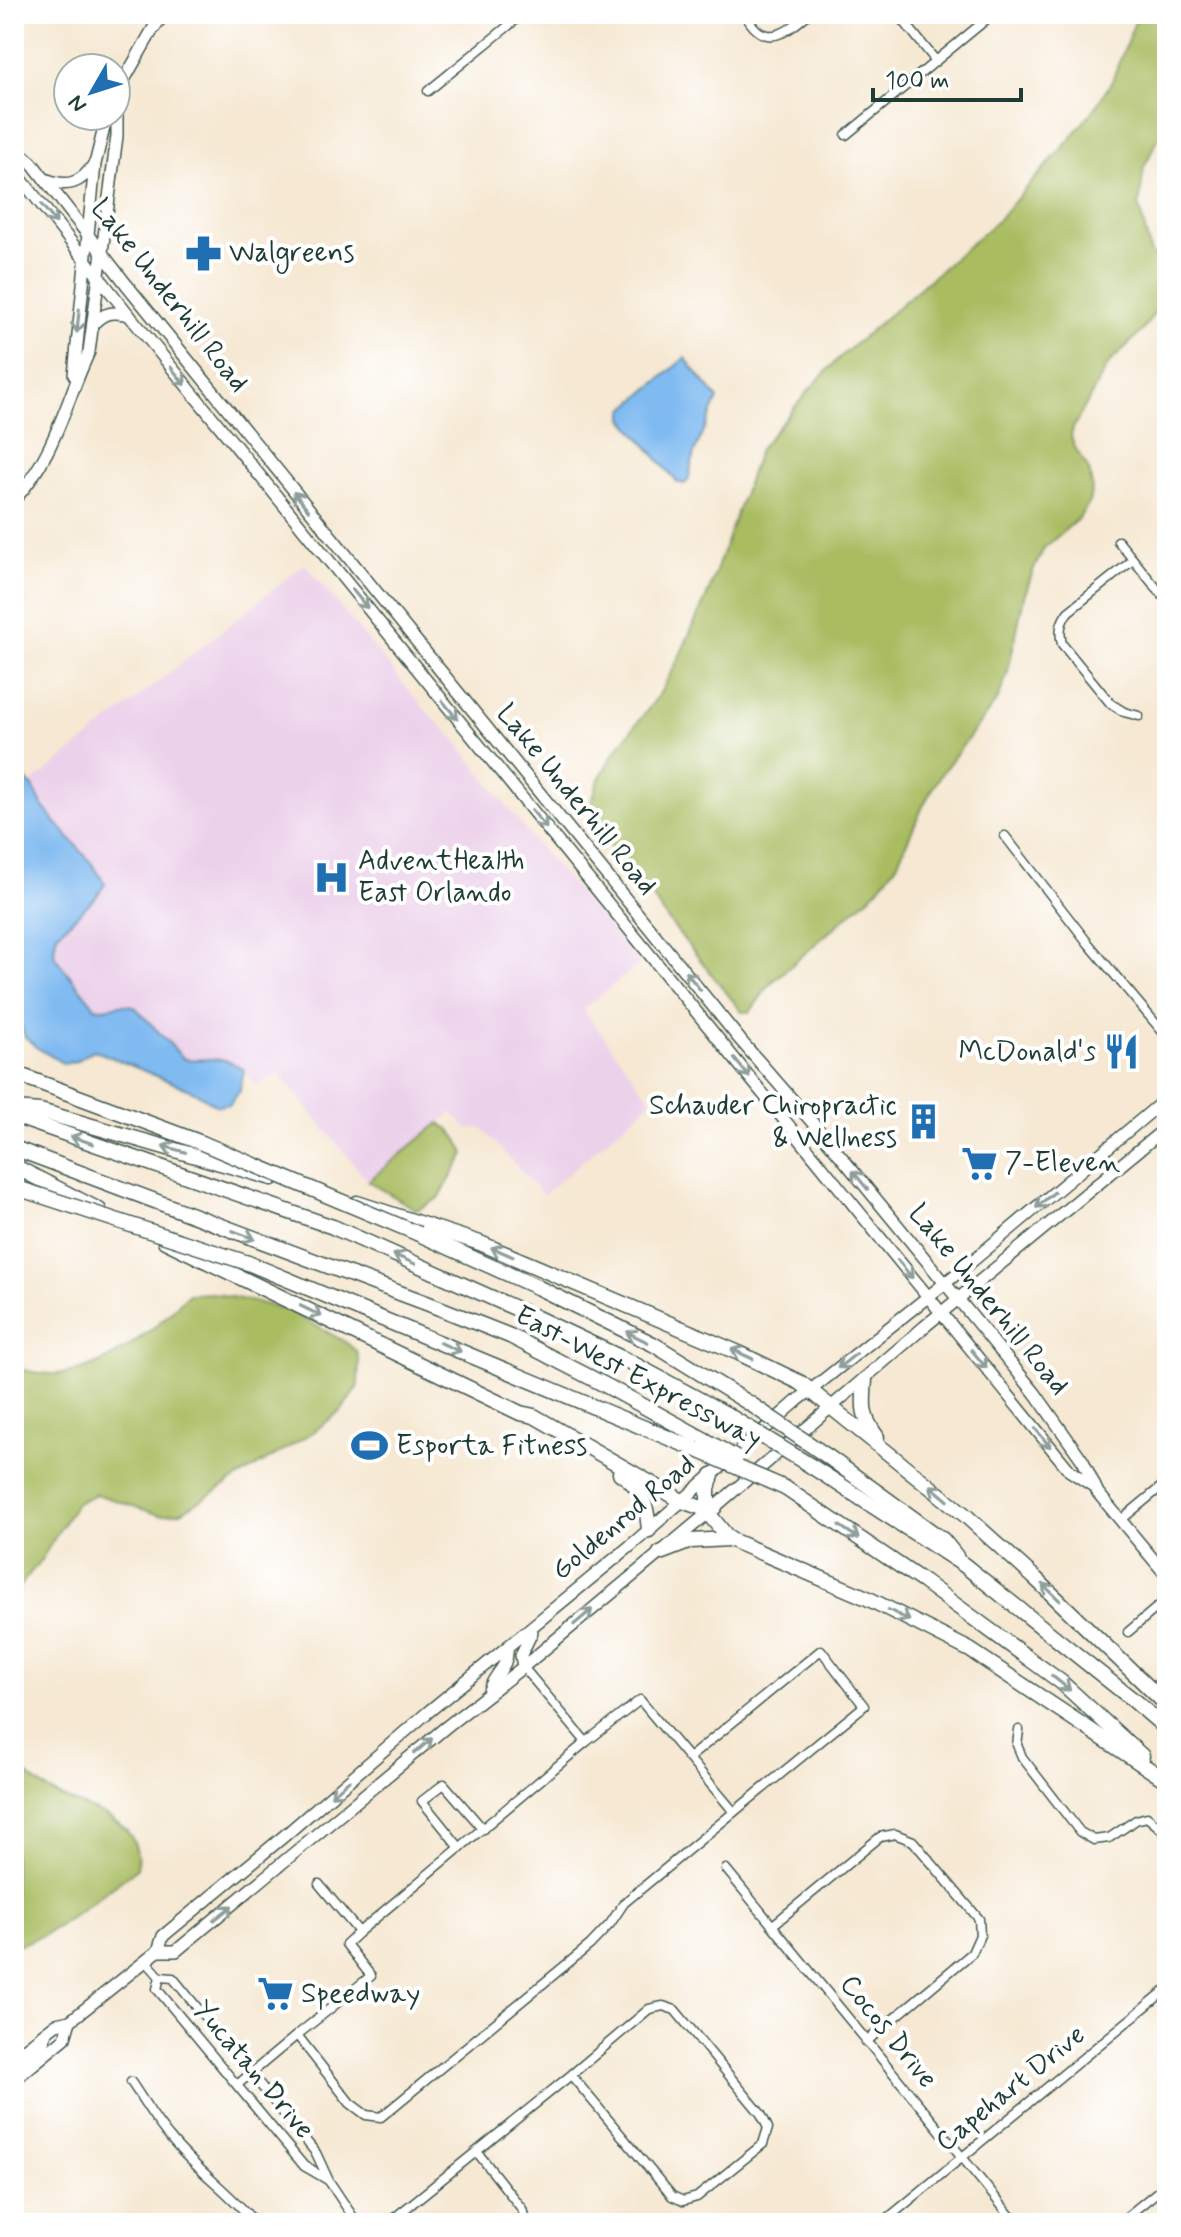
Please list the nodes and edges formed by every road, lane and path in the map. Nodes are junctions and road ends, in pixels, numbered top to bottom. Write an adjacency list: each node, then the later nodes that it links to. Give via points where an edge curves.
1 (164, 14): 8 (street)
2 (523, 14): 9 (street)
3 (744, 14): 4 (street, via 758,31 772,35 787,32)
4 (808, 14)
5 (898, 14): 7 (street)
6 (993, 14): 7 (street)
7 (936, 61): 12 (street)
8 (132, 66)
9 (428, 91)
10 (103, 132): 14 (street)
11 (117, 132): 18 (street)
12 (846, 135)
13 (14, 148): 16 (street, Lake Underhill Road)
14 (95, 164): 16 (street, via 76,183); 17 (street)
15 (14, 170): 19 (street, Lake Underhill Road, one-way to 19)
16 (44, 178): 17 (street, Lake Underhill Road)
17 (87, 233): 18 (street, Lake Underhill Road); 19 (street)
18 (101, 251): 20 (street); 28 (street, Lake Underhill Road, one-way to 18)
19 (84, 259): 20 (street, Lake Underhill Road); 23 (street, one-way to 23)
20 (98, 276): 21 (street, Lake Underhill Road); 22 (street)
21 (129, 315): 22 (street, via 110,312); 26 (street, Lake Underhill Road, one-way to 26)
22 (92, 324): 23 (street, via 89,352)
23 (74, 384): 24 (street, via 46,458)
24 (14, 500)
25 (1118, 541): 27 (street)
26 (314, 542): 28 (street); 30 (street, Lake Underhill Road, one-way to 30)
27 (1133, 560): 29 (street); 32 (street, via 1068,612 1060,633 1062,644 1111,704)
28 (351, 561): 31 (street, Lake Underhill Road)
29 (1167, 601)
30 (400, 649): 31 (street); 35 (street, Lake Underhill Road, one-way to 35)
31 (440, 670): 34 (street, Lake Underhill Road)
32 (1139, 716)
33 (1005, 836): 37 (street)
34 (613, 883): 35 (street); 36 (street); 46 (street, Lake Underhill Road, one-way to 34)
35 (595, 888): 36 (street, Lake Underhill Road)
36 (604, 899): 47 (street, Lake Underhill Road, one-way to 47)
37 (1167, 1037)
38 (14, 1073): 65 (highway, one-way to 38, bridge, via 943,1540 827,1456 653,1344 419,1234 202,1143)
39 (1167, 1098): 46 (street, Goldenrod Road, one-way to 46)
40 (14, 1109): 51 (highway, one-way to 40, via 739,1353 480,1243 129,1136)
41 (14, 1116): 65 (highway, East-West Expressway, one-way to 41, bridge, via 726,1414 535,1317 333,1227)
42 (1167, 1127): 48 (street, Goldenrod Road)
43 (14, 1148): 54 (highway, East-West Expressway, one-way to 54, via 510,1336 605,1385)
44 (14, 1166): 53 (highway, one-way to 53)
45 (14, 1187): 54 (highway, one-way to 54, bridge, via 248,1263)
46 (945, 1283): 47 (street, Goldenrod Road); 48 (street, Lake Underhill Road)
47 (928, 1297): 49 (street, Lake Underhill Road); 51 (street, Goldenrod Road, one-way to 51)
48 (958, 1299): 49 (street, Goldenrod Road); 58 (street, Lake Underhill Road, via 1060,1426)
49 (941, 1313): 50 (street, Goldenrod Road); 58 (street, Lake Underhill Road, one-way to 58, via 1070,1471)
50 (865, 1380): 52 (street, Goldenrod Road); 55 (highway, via 865,1418)
51 (811, 1390): 52 (highway); 56 (street, Goldenrod Road)
52 (832, 1408): 55 (highway); 60 (street, Goldenrod Road)
53 (520, 1413): 59 (highway, via 534,1416); 62 (highway, via 630,1480 647,1508)
54 (700, 1444): 78 (highway, East-West Expressway, one-way to 78, bridge, via 785,1488 924,1582 1061,1682)
55 (884, 1447): 73 (highway, one-way to 55, via 1036,1579)
56 (712, 1475): 59 (street, Goldenrod Road); 60 (highway)
57 (1167, 1482): 61 (street)
58 (1094, 1486): 61 (street, Lake Underhill Road)
59 (682, 1501): 60 (highway); 62 (street, Goldenrod Road)
60 (710, 1509): 63 (highway); 64 (street, Goldenrod Road)
61 (1121, 1520): 66 (street, Lake Underhill Road)
62 (649, 1530): 68 (street, Goldenrod Road)
63 (729, 1539): 64 (highway, via 691,1541); 78 (highway, one-way to 78, via 867,1598 970,1650)
64 (660, 1553): 71 (street, Goldenrod Road, one-way to 64)
65 (964, 1565): 74 (highway, East-West Expressway)
66 (1167, 1576)
67 (1167, 1599): 69 (street)
68 (536, 1624): 70 (street, Goldenrod Road); 71 (street, via 521,1655)
69 (1128, 1632)
70 (507, 1648): 72 (street, via 508,1659 490,1682); 87 (street, Goldenrod Road, one-way to 87, via 163,1936)
71 (523, 1667): 72 (street, Goldenrod Road); 76 (street)
72 (488, 1694): 87 (street, Goldenrod Road, one-way to 72, via 176,1951)
73 (1167, 1705)
74 (1167, 1729)
75 (1019, 1730): 81 (street, via 1022,1757 1080,1832 1094,1840 1109,1838 1147,1817)
76 (586, 1742): 77 (street, via 640,1700); 80 (street)
77 (689, 1758): 79 (street); 79 (street, via 821,1650 864,1706)
78 (1167, 1780)
79 (734, 1812): 93 (street, via 624,1903 590,1945 381,2117 366,2115 350,2103)
80 (483, 1829): 82 (street); 82 (street, via 444,1784 422,1801)
81 (1167, 1834)
82 (460, 1848): 86 (street)
83 (726, 1869): 85 (street, Cocos Drive)
84 (319, 1884): 86 (street)
85 (773, 1925): 94 (street, Cocos Drive); 94 (street, via 880,1837 895,1834 913,1841 979,1919 980,1935 972,1953)
86 (359, 1932): 93 (street, via 346,1944 371,1976)
87 (158, 1951): 88 (street, Goldenrod Road)
88 (146, 1961): 89 (street, Yucatan Drive); 91 (street, Goldenrod Road)
89 (160, 1977): 97 (street, Yucatan Drive, via 173,1978); 101 (street, Yucatan Drive, via 157,1989)
90 (1167, 1989): 103 (street, Capehart Drive)
91 (70, 2021): 92 (street, Goldenrod Road); 99 (street, Goldenrod Road, via 65,2038)
92 (46, 2032): 95 (street, Goldenrod Road); 96 (street, via 42,2047)
93 (297, 2035): 97 (street)
94 (866, 2042): 103 (street, Cocos Drive)
95 (16, 2051)
96 (14, 2070)
97 (251, 2073): 101 (street); 104 (street, Yucatan Drive, via 316,2153)
98 (571, 2075): 98 (street, via 649,2009 675,2010 761,2114 768,2128 763,2144 697,2197 683,2201 672,2196); 102 (street)
99 (14, 2080)
100 (131, 2082): 106 (street, via 170,2139)
101 (237, 2085): 104 (street, Yucatan Drive, via 304,2166)
102 (477, 2152): 108 (street); 109 (street, via 522,2209)
103 (963, 2157): 110 (street, Capehart Drive); 111 (street, Cocos Drive)
104 (329, 2181): 107 (street, Yucatan Drive)
105 (1165, 2190): 112 (street)
106 (255, 2223)
107 (357, 2223)
108 (388, 2223)
109 (526, 2223)
110 (882, 2223)
111 (1016, 2223)
112 (1119, 2223)

